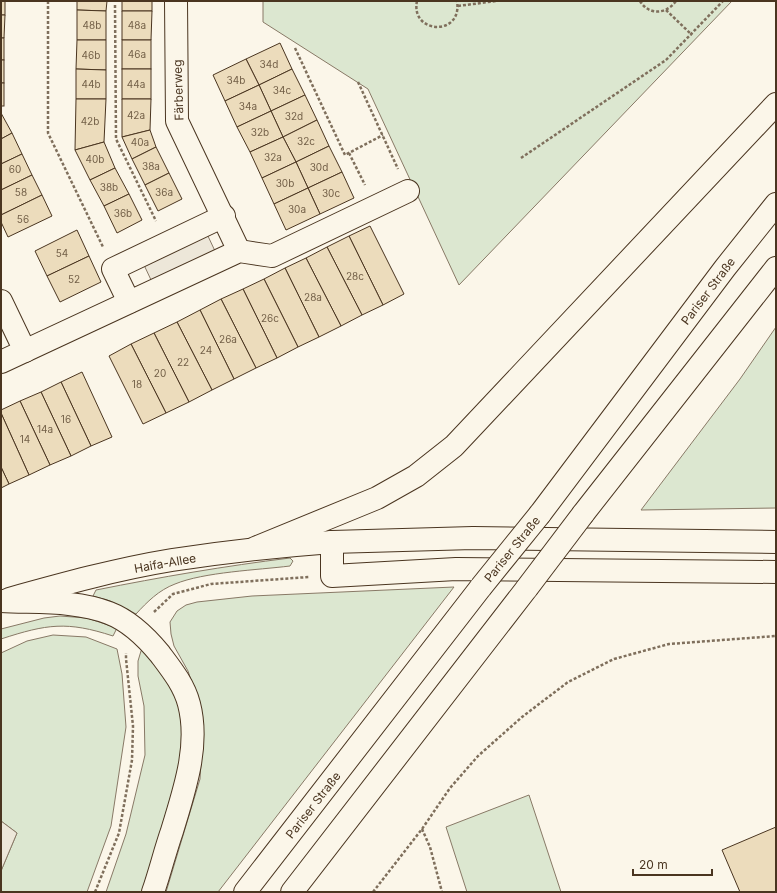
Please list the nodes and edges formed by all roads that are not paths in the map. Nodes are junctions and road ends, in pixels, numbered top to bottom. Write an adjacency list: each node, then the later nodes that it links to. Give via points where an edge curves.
1 (176, 1): 5 (main road, Färberweg, via 177,121)
2 (776, 104): 16 (main road, via 454,446 416,476 377,498)
3 (408, 191): 6 (main road, via 272,256)
4 (776, 204): 20 (main road, Pariser Straße, bridge, via 540,514)
5 (224, 216): 6 (main road, Färberweg); 9 (main road, via 114,269)
6 (239, 250): 9 (main road)
7 (776, 268): 11 (main road)
8 (776, 286): 11 (main road)
9 (129, 302): 12 (main road)
10 (3, 311): 12 (main road)
11 (719, 341): 21 (main road, bridge)
12 (25, 351): 13 (main road)
13 (1, 362)
14 (332, 542): 15 (main road, Haifa-Allee, via 481,538); 16 (main road, Haifa-Allee); 17 (main road, via 332,576 456,569)
15 (776, 542)
16 (255, 548): 18 (main road, Haifa-Allee, via 170,560 70,582)
17 (776, 572)
18 (1, 601): 19 (main road, via 64,604 95,608 110,613 137,629 157,650 182,685 189,704 192,749 186,786)
19 (152, 892)
20 (245, 892)
21 (292, 892)

